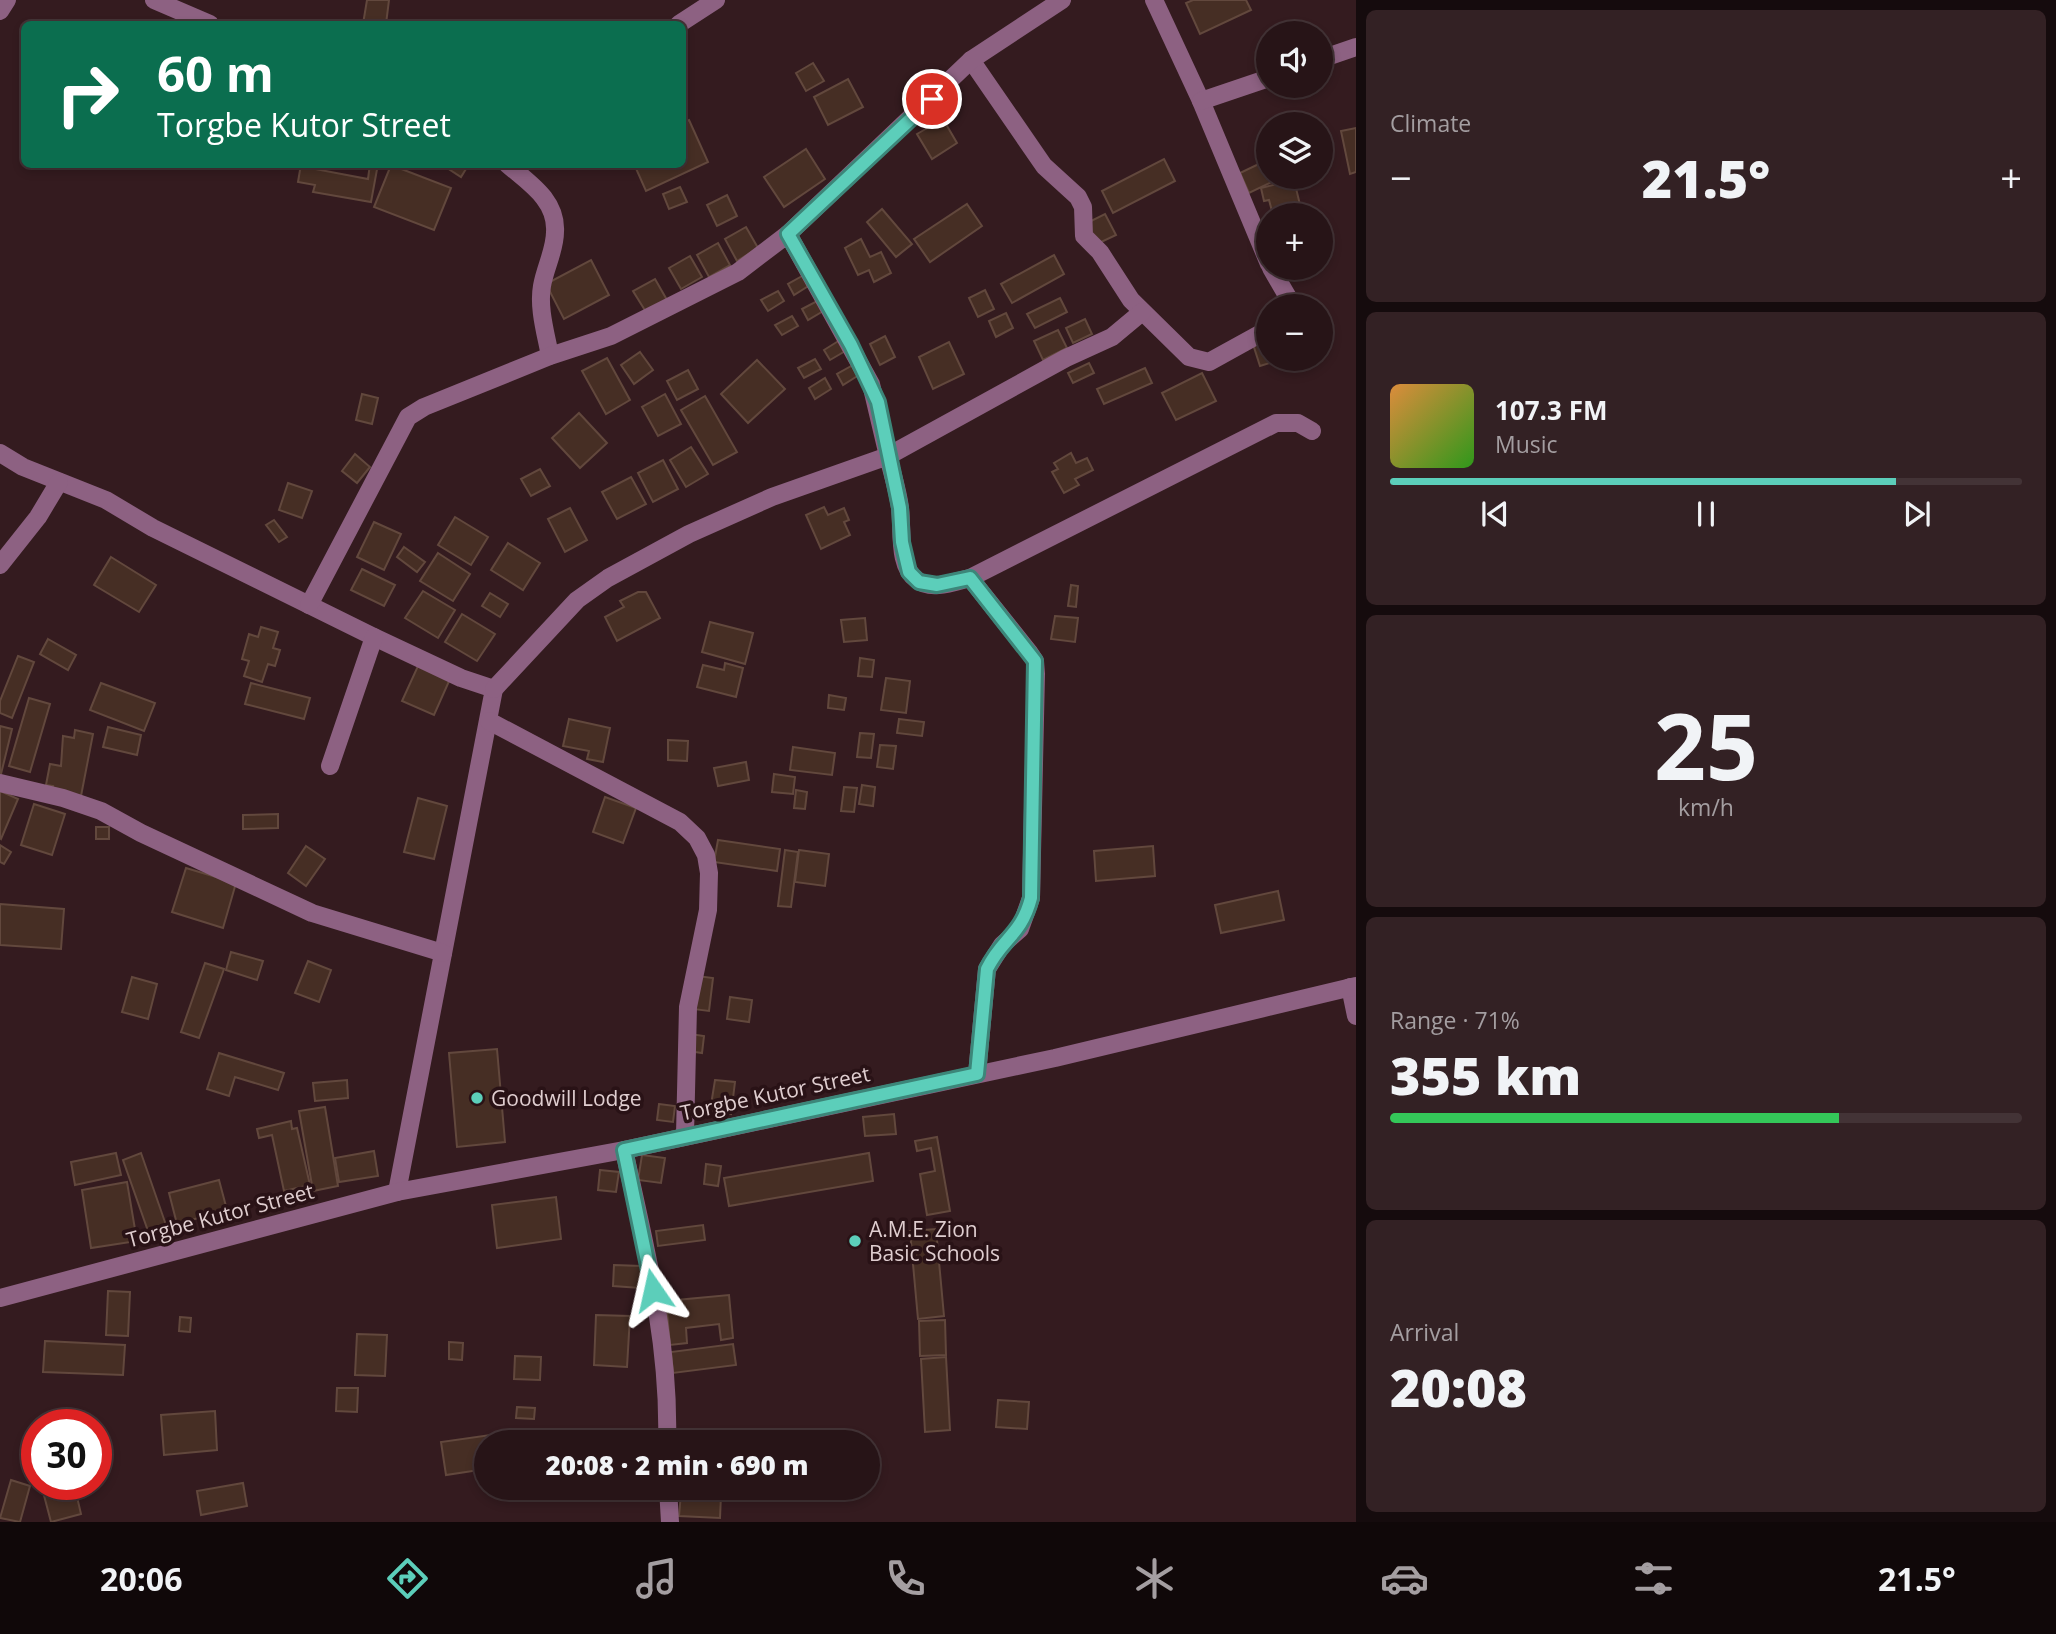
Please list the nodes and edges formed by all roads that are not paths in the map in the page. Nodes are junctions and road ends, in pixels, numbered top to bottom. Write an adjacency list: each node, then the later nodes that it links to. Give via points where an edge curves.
1 (7, 0): 6 (street)
2 (154, 0): 7 (street)
3 (716, 0): 8 (street)
4 (1062, 0): 11 (street)
5 (1154, 0): 13 (street)
6 (0, 11)
7 (203, 21)
8 (684, 21)
9 (1356, 47): 10 (street)
10 (1333, 55)
11 (971, 60): 16 (street); 17 (street, via 1044,166 1078,197 1084,236)
12 (1256, 82): 13 (street)
13 (1202, 101): 15 (street)
14 (512, 168): 19 (street, via 543,194 552,212 555,232 541,308)
15 (1256, 232)
16 (788, 234): 19 (street, via 737,272 663,311 611,336); 22 (street, via 872,384)
17 (1142, 312): 18 (street, via 1189,357 1204,363); 22 (street, via 1112,337)
18 (1256, 336)
19 (550, 356): 26 (street, via 408,417)
20 (1312, 431): 25 (street, via 1298,423 1276,423)
21 (0, 453): 23 (street)
22 (888, 456): 25 (street, via 909,572 919,582 937,585); 28 (street, via 772,497 689,534 608,578 577,600)
23 (60, 482): 24 (street); 26 (street, via 106,500)
24 (0, 565)
25 (970, 578): 35 (street, via 1029,652 1036,674 1031,898 1020,929 993,956 987,969)
26 (309, 605): 27 (street)
27 (374, 637): 28 (street); 30 (street)
28 (494, 689): 29 (street)
29 (489, 721): 32 (street); 36 (street, via 680,822 697,838 706,856 708,910 688,1007)
30 (330, 766)
31 (0, 783): 32 (street, via 101,811 312,912)
32 (443, 953): 38 (street)
33 (1353, 987): 34 (street); 35 (street, Torgbe Kutor Street)
34 (1356, 1016)
35 (977, 1074): 36 (street, Torgbe Kutor Street)
36 (685, 1135): 37 (street, Torgbe Kutor Street)
37 (624, 1150): 38 (street, Torgbe Kutor Street); 40 (street, via 662,1338)
38 (397, 1192): 39 (street, Torgbe Kutor Street)
39 (0, 1298)
40 (667, 1430)
41 (669, 1500): 42 (street)
42 (670, 1522)

